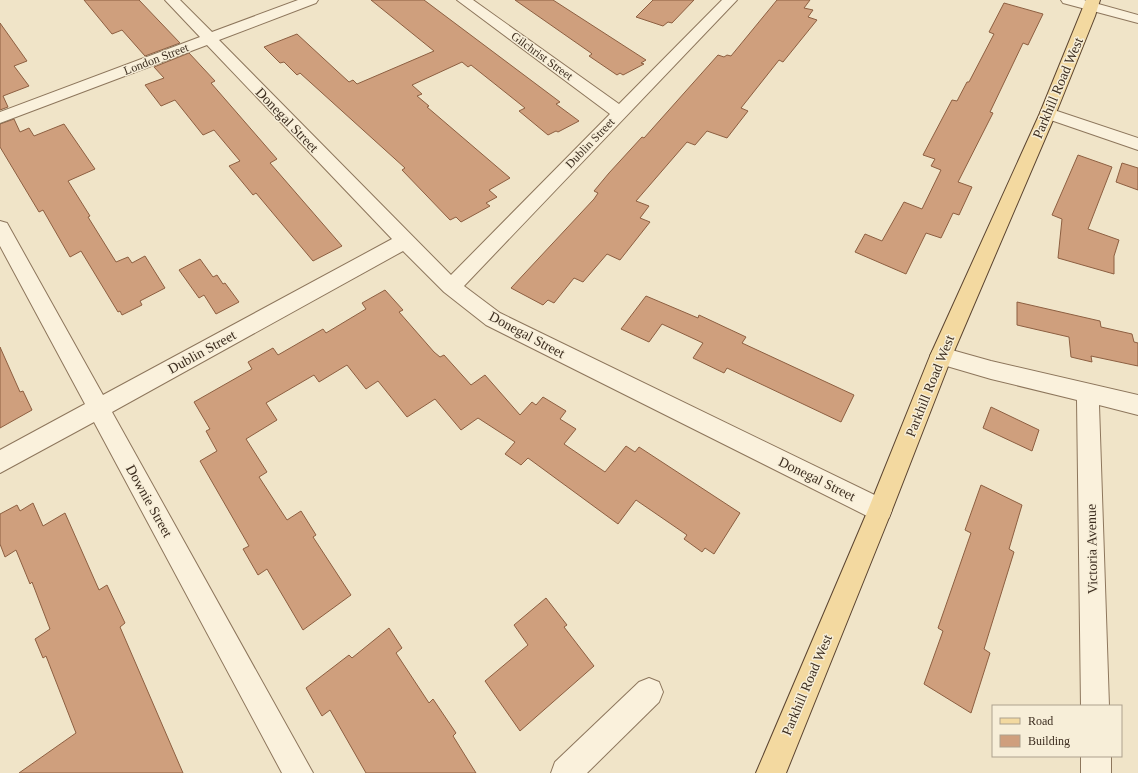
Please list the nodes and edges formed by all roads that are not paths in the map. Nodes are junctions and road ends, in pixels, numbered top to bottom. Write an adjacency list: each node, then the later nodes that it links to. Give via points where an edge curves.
1 (172, 0): 8 (street, Donegal Street)
2 (311, 0): 8 (street, London Street)
3 (464, 0): 9 (street, Gilchrist Street)
4 (730, 0): 9 (street, Dublin Street)
5 (1068, 0): 6 (street)
6 (1092, 3): 7 (street); 10 (main road, Parkhill Road West)
7 (1138, 20)
8 (209, 39): 11 (street, London Street); 14 (street, Donegal Street)
9 (620, 113): 15 (street, Dublin Street)
10 (1048, 113): 12 (street); 16 (main road, Parkhill Road West)
11 (0, 118)
12 (1138, 144)
13 (0, 228): 19 (street, Downie Street)
14 (405, 241): 15 (street, Donegal Street); 19 (street, Dublin Street)
15 (452, 288): 21 (street, Donegal Street, via 492,319)
16 (941, 356): 17 (street); 21 (main road, Parkhill Road West)
17 (1088, 393): 18 (street); 23 (street, Victoria Avenue)
18 (1138, 405)
19 (98, 409): 20 (street, Dublin Street); 25 (street, Downie Street)
20 (0, 462)
21 (880, 510): 27 (main road, Parkhill Road West)
22 (649, 692): 26 (street)
23 (1095, 705)
24 (1096, 757): 28 (street)
25 (298, 773)
26 (566, 773)
27 (771, 773)
28 (1096, 773)

